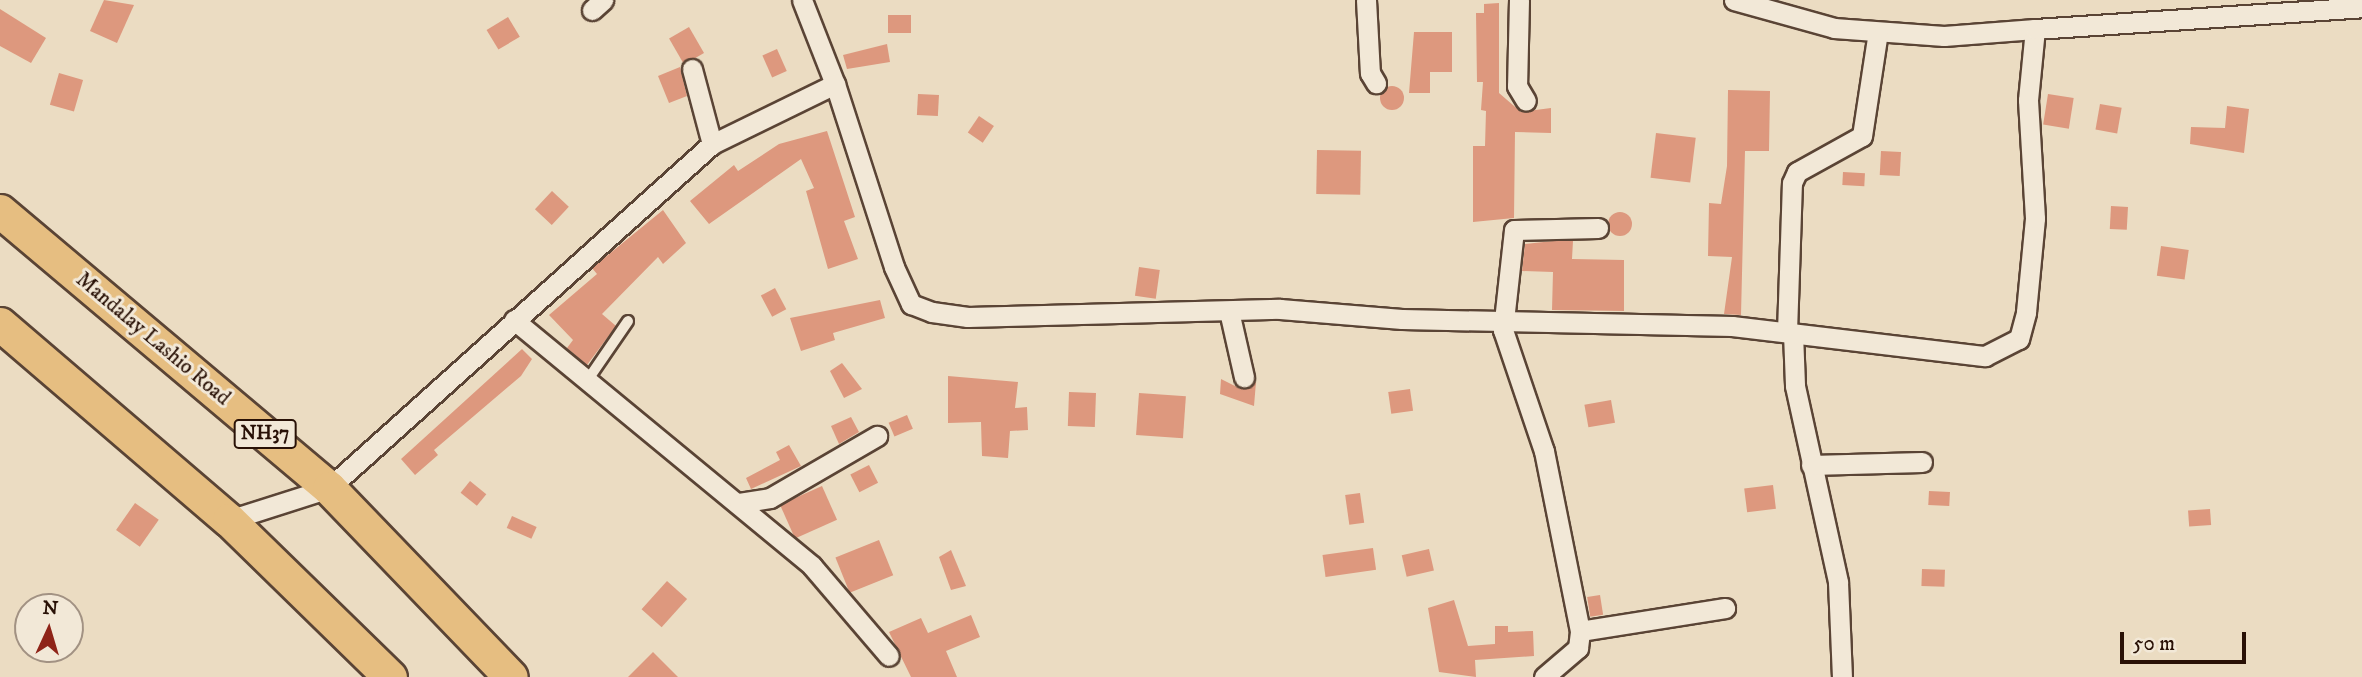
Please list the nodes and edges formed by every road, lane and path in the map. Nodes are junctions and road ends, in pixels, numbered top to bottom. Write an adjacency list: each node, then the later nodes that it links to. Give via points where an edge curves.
1 (802, 0): 12 (street)
2 (1366, 0): 11 (street, via 1370,73)
3 (1518, 0): 13 (street, via 1517,86)
4 (1734, 0): 5 (street)
5 (1788, 7): 9 (street, via 1834,29)
6 (2362, 7): 7 (street)
7 (2157, 8): 8 (street)
8 (2035, 29): 9 (street, via 1944,36); 22 (street, via 2028,100 2035,218 2019,339 1985,356)
9 (1878, 32): 22 (street, via 1862,136 1797,172 1792,183)
10 (692, 69): 14 (street)
11 (1376, 83)
12 (835, 84): 14 (street); 17 (street, via 866,190 911,304 968,317)
13 (1526, 101)
14 (712, 144): 18 (street)
15 (0, 211): 28 (highway, Mandalay Lashio Road / NH37)
16 (1598, 228): 20 (street, via 1514,230)
17 (1229, 311): 20 (street); 23 (street)
18 (514, 320): 24 (street); 28 (street)
19 (628, 321): 24 (lane)
20 (1505, 321): 22 (street); 32 (street, via 1504,344 1544,451)
21 (0, 324): 30 (highway)
22 (1790, 333): 27 (street)
23 (1244, 377)
24 (589, 378): 29 (street, via 679,461)
25 (877, 436): 29 (street, via 770,498)
26 (1922, 462): 27 (street)
27 (1811, 465): 37 (street, via 1838,582)
28 (329, 488): 30 (street); 35 (highway, Mandalay Lashio Road / NH37)
29 (739, 503): 33 (street, via 812,566)
30 (229, 520): 34 (highway)
31 (1725, 608): 32 (street)
32 (1580, 631): 36 (street, via 1578,648)
33 (889, 656)
34 (390, 677)
35 (511, 677)
36 (1544, 677)
37 (1843, 677)

